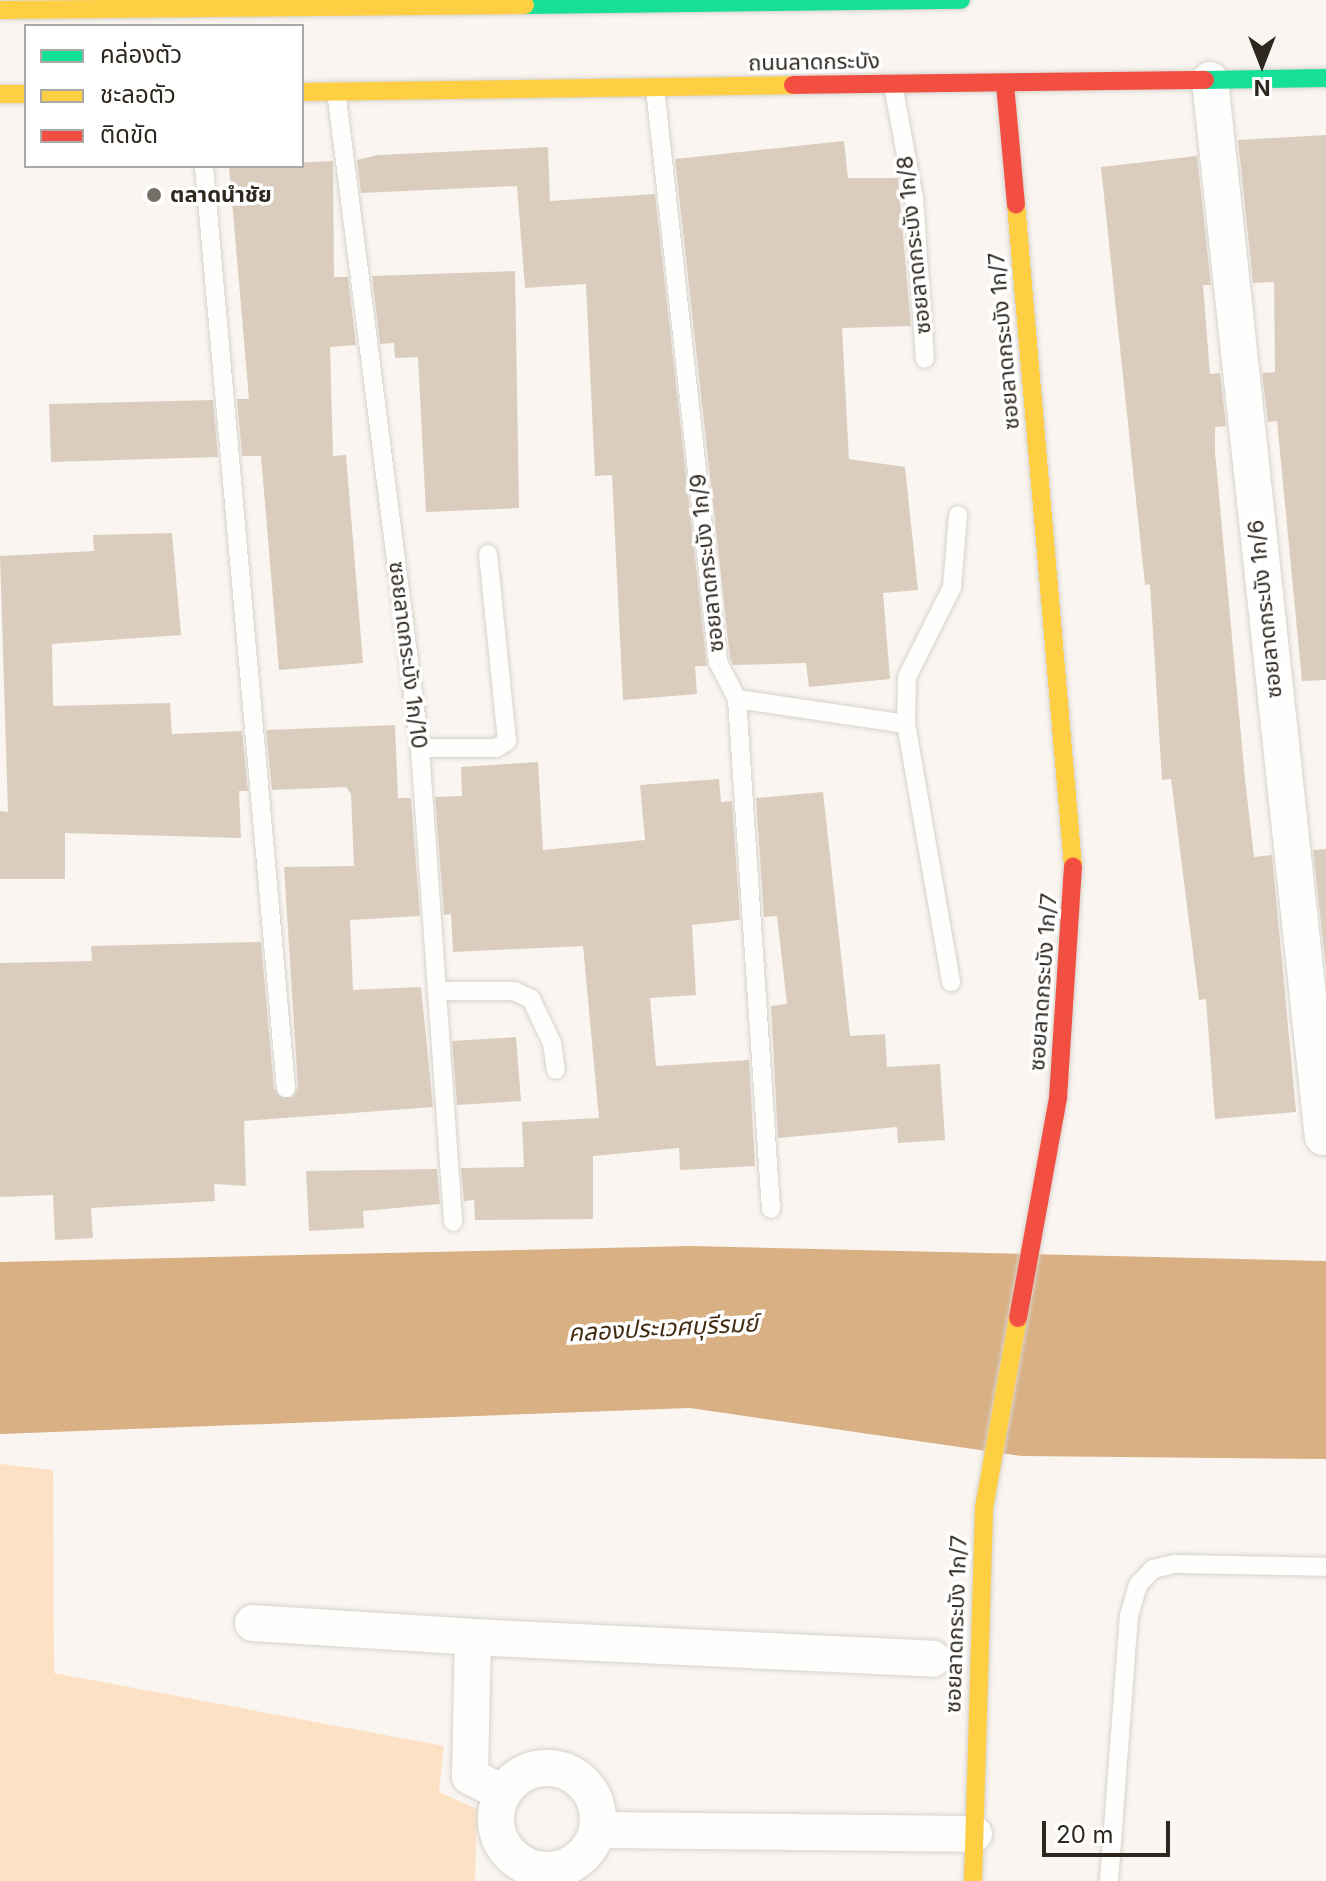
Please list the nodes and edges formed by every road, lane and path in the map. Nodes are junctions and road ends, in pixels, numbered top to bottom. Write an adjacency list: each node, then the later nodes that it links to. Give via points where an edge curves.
1 (961, 0): 3 (main road)
2 (676, 2): 3 (main road); 4 (main road)
3 (719, 2)
4 (324, 4): 5 (main road)
5 (4, 7)
6 (1326, 78): 7 (main road, ถนนลาดกระบัง)
7 (1210, 80): 8 (main road, ถนนลาดกระบัง); 26 (street, ซอยลาดกระบัง 1ก/6)
8 (1005, 84): 9 (main road, ถนนลาดกระบัง); 35 (main road, ซอยลาดกระบัง 1ก/7, via 1072,805 1074,916 1058,1098 984,1508)
9 (893, 85): 10 (main road, ถนนลาดกระบัง); 16 (lane, ซอยลาดกระบัง 1ก/8, via 914,198)
10 (655, 88): 11 (main road, ถนนลาดกระบัง); 19 (lane, ซอยลาดกระบัง 1ก/9, via 718,662)
11 (336, 91): 12 (main road, ถนนลาดกระบัง); 21 (lane, ซอยลาดกระบัง 1ก/10)
12 (304, 92)
13 (0, 94): 14 (main road)
14 (24, 94)
15 (204, 168): 25 (lane)
16 (925, 359)
17 (958, 515): 20 (lane, via 952,587 907,677)
18 (488, 554): 21 (lane, via 507,741 496,748)
19 (737, 699): 20 (lane); 27 (lane)
20 (906, 724): 22 (lane)
21 (420, 748): 23 (lane, ซอยลาดกระบัง 1ก/10)
22 (951, 982)
23 (437, 991): 24 (lane, via 514,991 531,999 552,1043); 28 (lane, ซอยลาดกระบัง 1ก/10)
24 (556, 1070)
25 (286, 1088)
26 (1323, 1137)
27 (771, 1209)
28 (453, 1222)
29 (1326, 1567): 38 (lane, via 1175,1564 1153,1569 1138,1585 1129,1616)
30 (253, 1623): 31 (street)
31 (473, 1637): 32 (street); 33 (street, via 470,1776)
32 (932, 1659)
33 (503, 1793): 34 (street, via 537,1768 570,1773 593,1797); 36 (street, via 495,1816 504,1848 516,1861)
34 (598, 1830): 35 (street); 36 (street, via 580,1859)
35 (974, 1834): 37 (main road, ซอยลาดกระบัง 1ก/7)
36 (549, 1876)
37 (973, 1881)
38 (1109, 1881)

